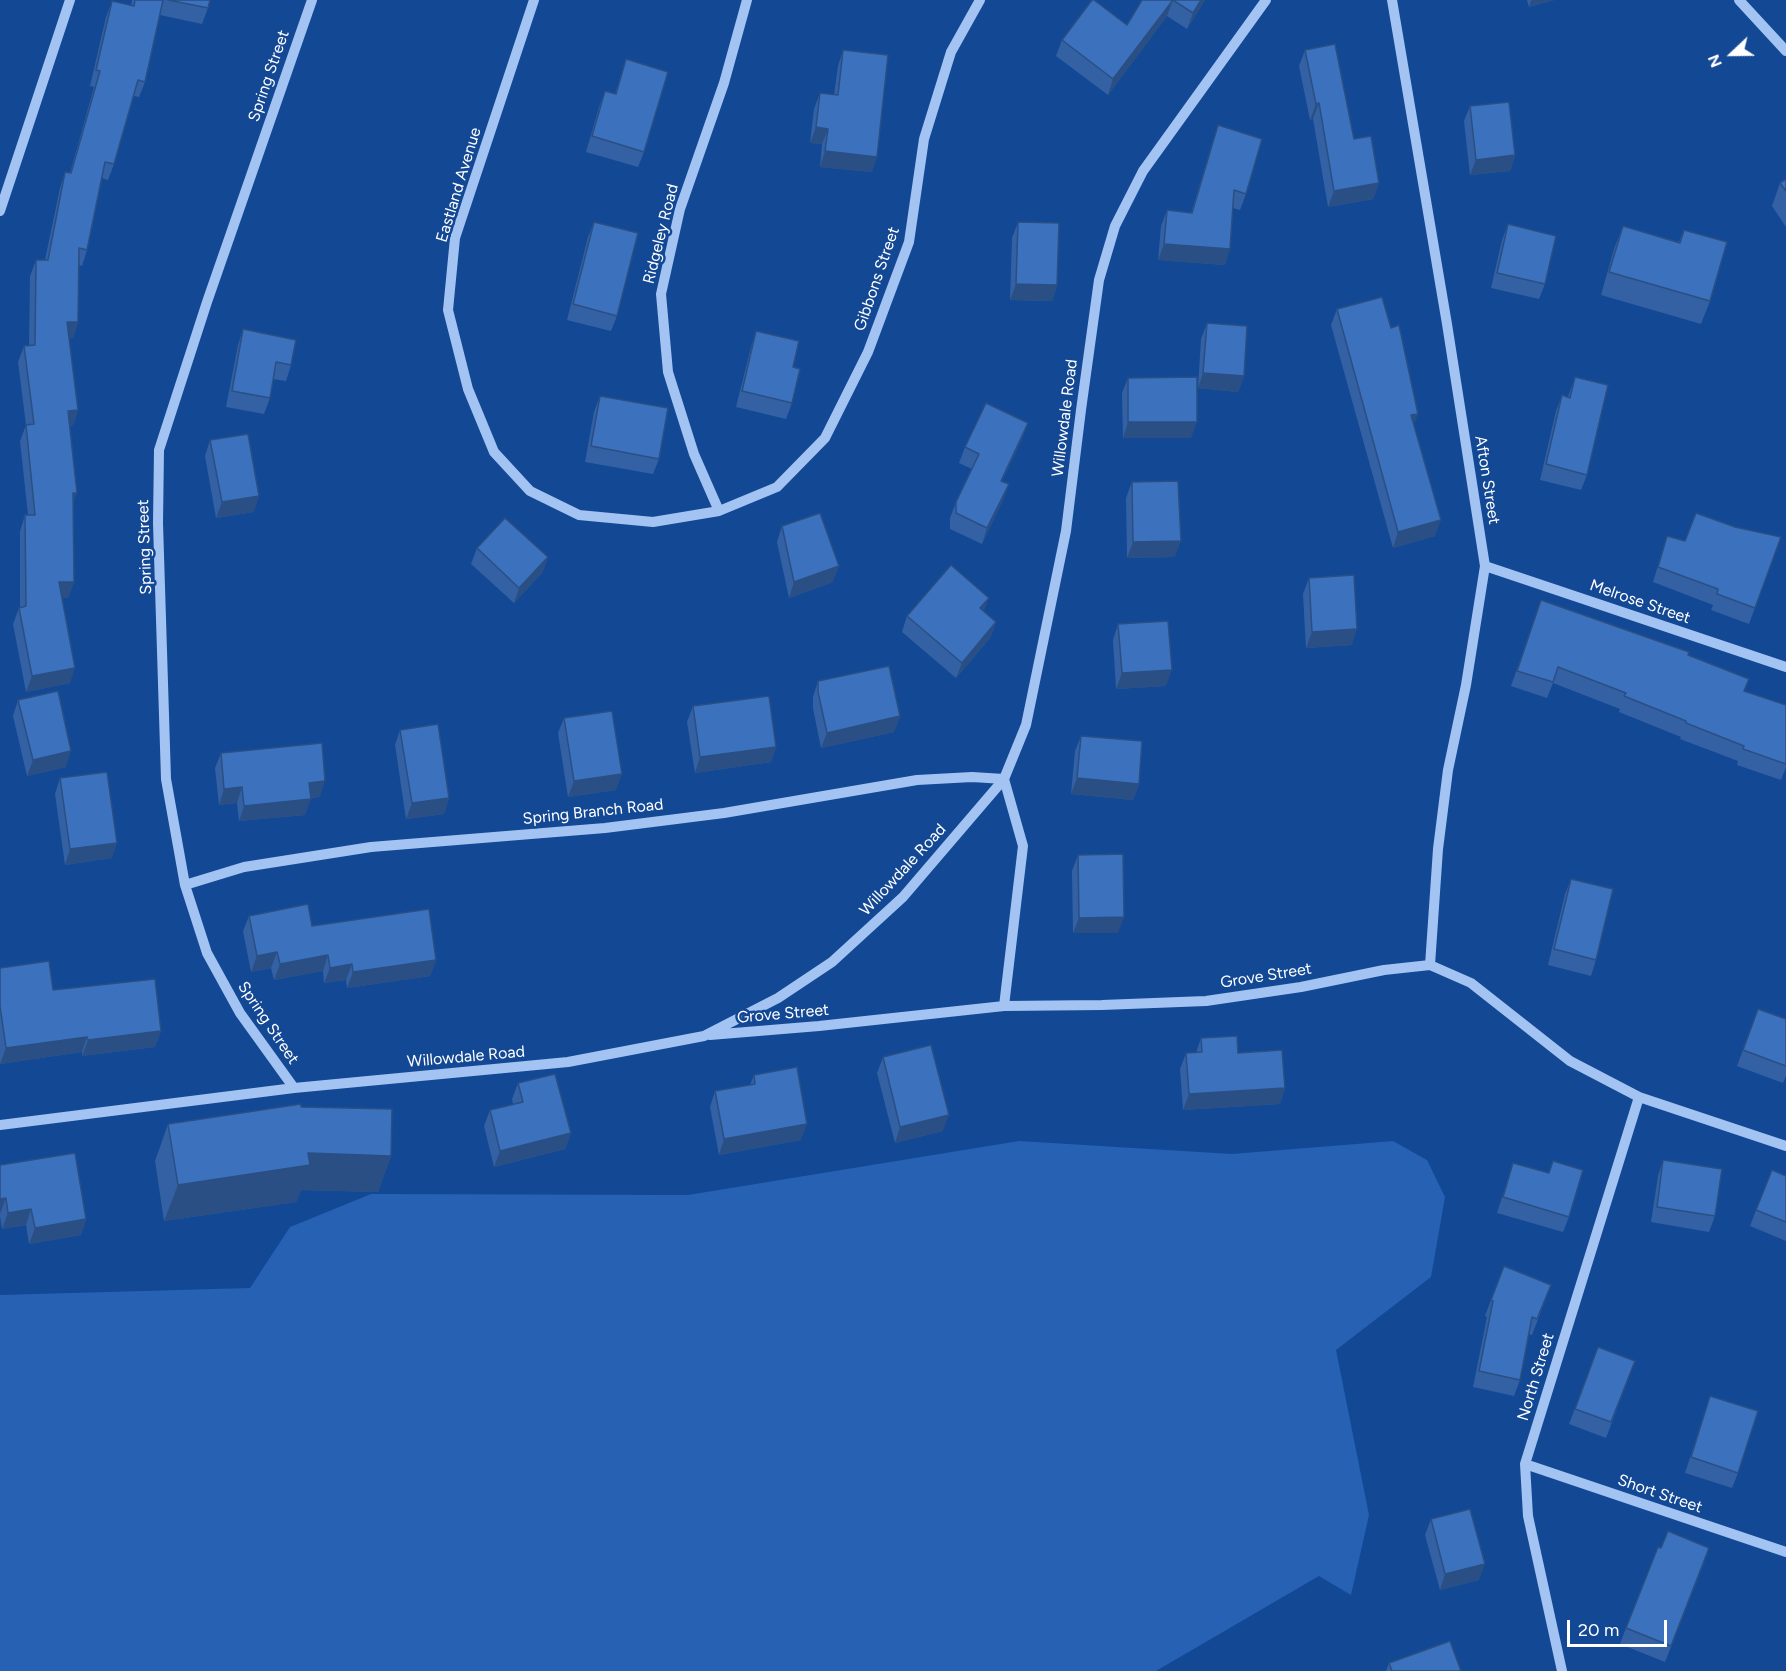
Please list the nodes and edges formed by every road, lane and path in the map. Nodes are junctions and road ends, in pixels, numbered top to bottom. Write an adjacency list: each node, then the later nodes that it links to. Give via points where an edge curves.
1 (70, 0): 10 (street)
2 (312, 0): 15 (street, Spring Street, via 159,450 166,779)
3 (534, 0): 11 (street, Eastland Avenue, via 455,238 448,310 468,389 494,452 530,491 579,515 653,522)
4 (747, 0): 11 (street, Ridgeley Road, via 724,83 680,208 661,294 668,372 694,454)
5 (980, 0): 11 (street, Gibbons Street, via 951,52 924,139 909,242 868,352 825,438 777,487)
6 (1266, 0): 14 (street, Willowdale Road, via 1143,171 1115,226 1099,280 1066,531 1026,724)
7 (1392, 0): 12 (street, Afton Street)
8 (1739, 0): 9 (street)
9 (1785, 46)
10 (0, 211)
11 (719, 511)
12 (1485, 566): 13 (street, Melrose Street); 16 (street, Afton Street, via 1448,770)
13 (1786, 667)
14 (1004, 779): 15 (street, Spring Branch Road, via 917,780 724,813 605,828 371,847 244,867); 17 (street, via 1023,846); 18 (street, Willowdale Road, via 903,897 832,962 778,998)
15 (185, 885): 19 (street, Spring Street, via 207,953 240,1013)
16 (1430, 965): 17 (street, Grove Street, via 1206,1000); 20 (street, Grove Street, via 1472,983 1570,1061)
17 (1004, 1006): 18 (street, Grove Street)
18 (704, 1035): 19 (street, Willowdale Road, via 567,1062)
19 (294, 1088): 21 (street, Willowdale Road)
20 (1639, 1097): 22 (street, Grove Street); 23 (street, North Street)
21 (0, 1125)
22 (1786, 1146)
23 (1525, 1464): 24 (street, Short Street); 25 (street, North Street, via 1528,1516)
24 (1786, 1552)
25 (1562, 1671)

